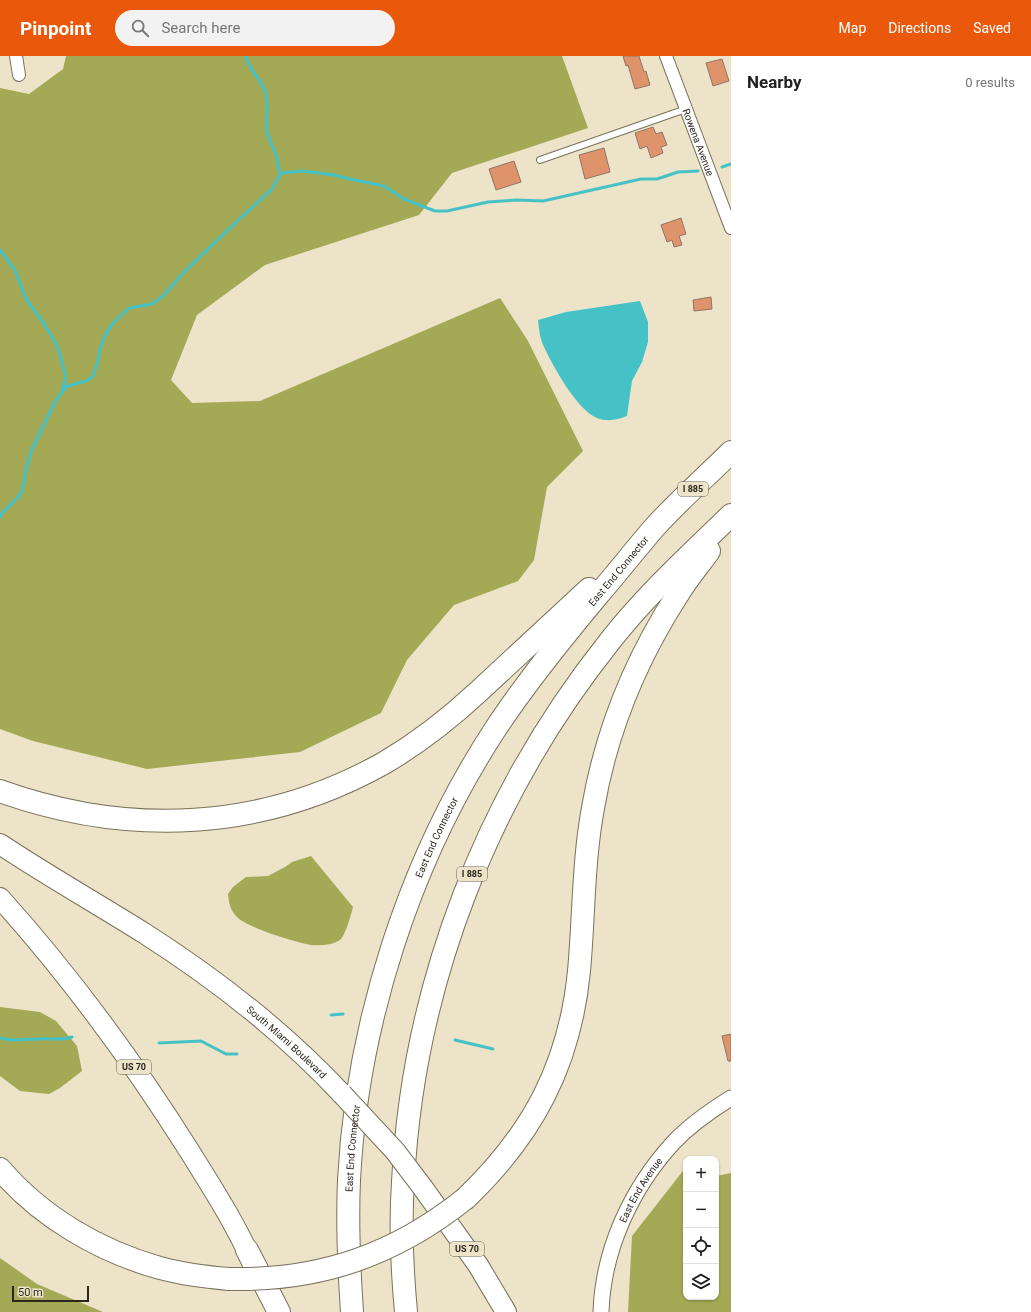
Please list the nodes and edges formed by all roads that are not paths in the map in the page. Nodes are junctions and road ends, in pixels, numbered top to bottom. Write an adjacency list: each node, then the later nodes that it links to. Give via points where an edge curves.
1 (16, 56): 3 (street)
2 (666, 56): 4 (street, Rowena Avenue)
3 (19, 75)
4 (686, 109): 5 (lane); 6 (street, Rowena Avenue)
5 (540, 160)
6 (731, 228)
7 (731, 452): 10 (highway, East End Connector / I 885)
8 (731, 515): 20 (highway, I 885, via 640,605 582,677 517,780 472,876 441,961 429,1004 412,1093 403,1182 402,1264)
9 (731, 522): 15 (highway, bridge, via 679,592 655,632 628,689 609,740 597,785 589,831 576,995 559,1063 540,1105 514,1145 466,1198 410,1237 352,1262 299,1275 229,1279 160,1268 93,1242 47,1213)
10 (655, 526): 11 (highway, via 443,723 384,762 321,792 277,807 231,816 160,821 113,819 67,811); 19 (highway, East End Connector / I 885, via 551,652 499,723 448,813 409,900 380,991 368,1037 360,1084 349,1179 348,1227)
11 (0, 791)
12 (0, 844): 21 (highway, South Miami Boulevard / US 70, bridge, via 148,936 212,980 298,1049 395,1152 478,1265)
13 (0, 898): 16 (highway, US 70, via 95,1013 149,1089)
14 (731, 1098): 22 (street, East End Avenue, via 705,1115 673,1143 645,1179 625,1215 614,1243 604,1285)
15 (0, 1170)
16 (247, 1250): 17 (highway); 18 (highway, US 70)
17 (272, 1312)
18 (279, 1312)
19 (352, 1312)
20 (406, 1312)
21 (506, 1312)
22 (601, 1312)

